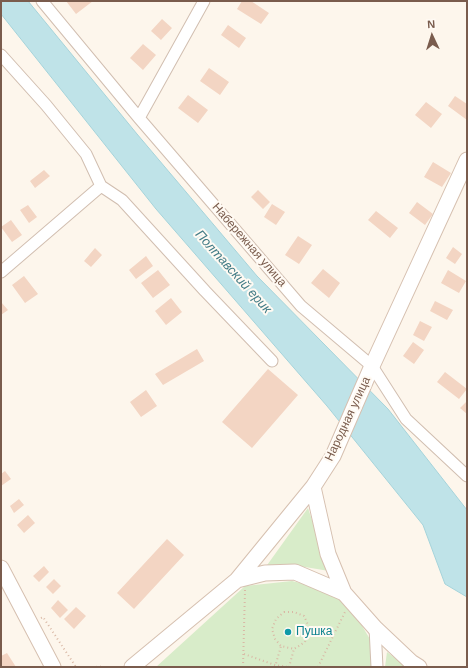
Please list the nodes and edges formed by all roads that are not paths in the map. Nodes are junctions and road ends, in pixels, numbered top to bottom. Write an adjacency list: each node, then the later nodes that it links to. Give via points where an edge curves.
1 (42, 1): 4 (street, Набережная улица)
2 (204, 1): 4 (street)
3 (1, 55): 6 (street, via 86,154)
4 (140, 118): 9 (street, Набережная улица, via 301,306)
5 (467, 160): 9 (main road, Народная улица)
6 (101, 186): 7 (street); 8 (street, via 122,200)
7 (1, 272)
8 (272, 361)
9 (372, 366): 10 (street, Набережная улица, via 406,419); 11 (main road, Народная улица, via 333,456)
10 (467, 476)
11 (313, 487): 13 (main road, Народная улица); 14 (main road, via 328,554)
12 (1, 568): 16 (main road)
13 (237, 580): 14 (main road, via 265,573 295,572); 17 (main road, Народная улица)
14 (348, 596): 15 (main road)
15 (375, 628): 18 (street); 19 (main road)
16 (53, 667)
17 (132, 667)
18 (377, 667)
19 (418, 667)

